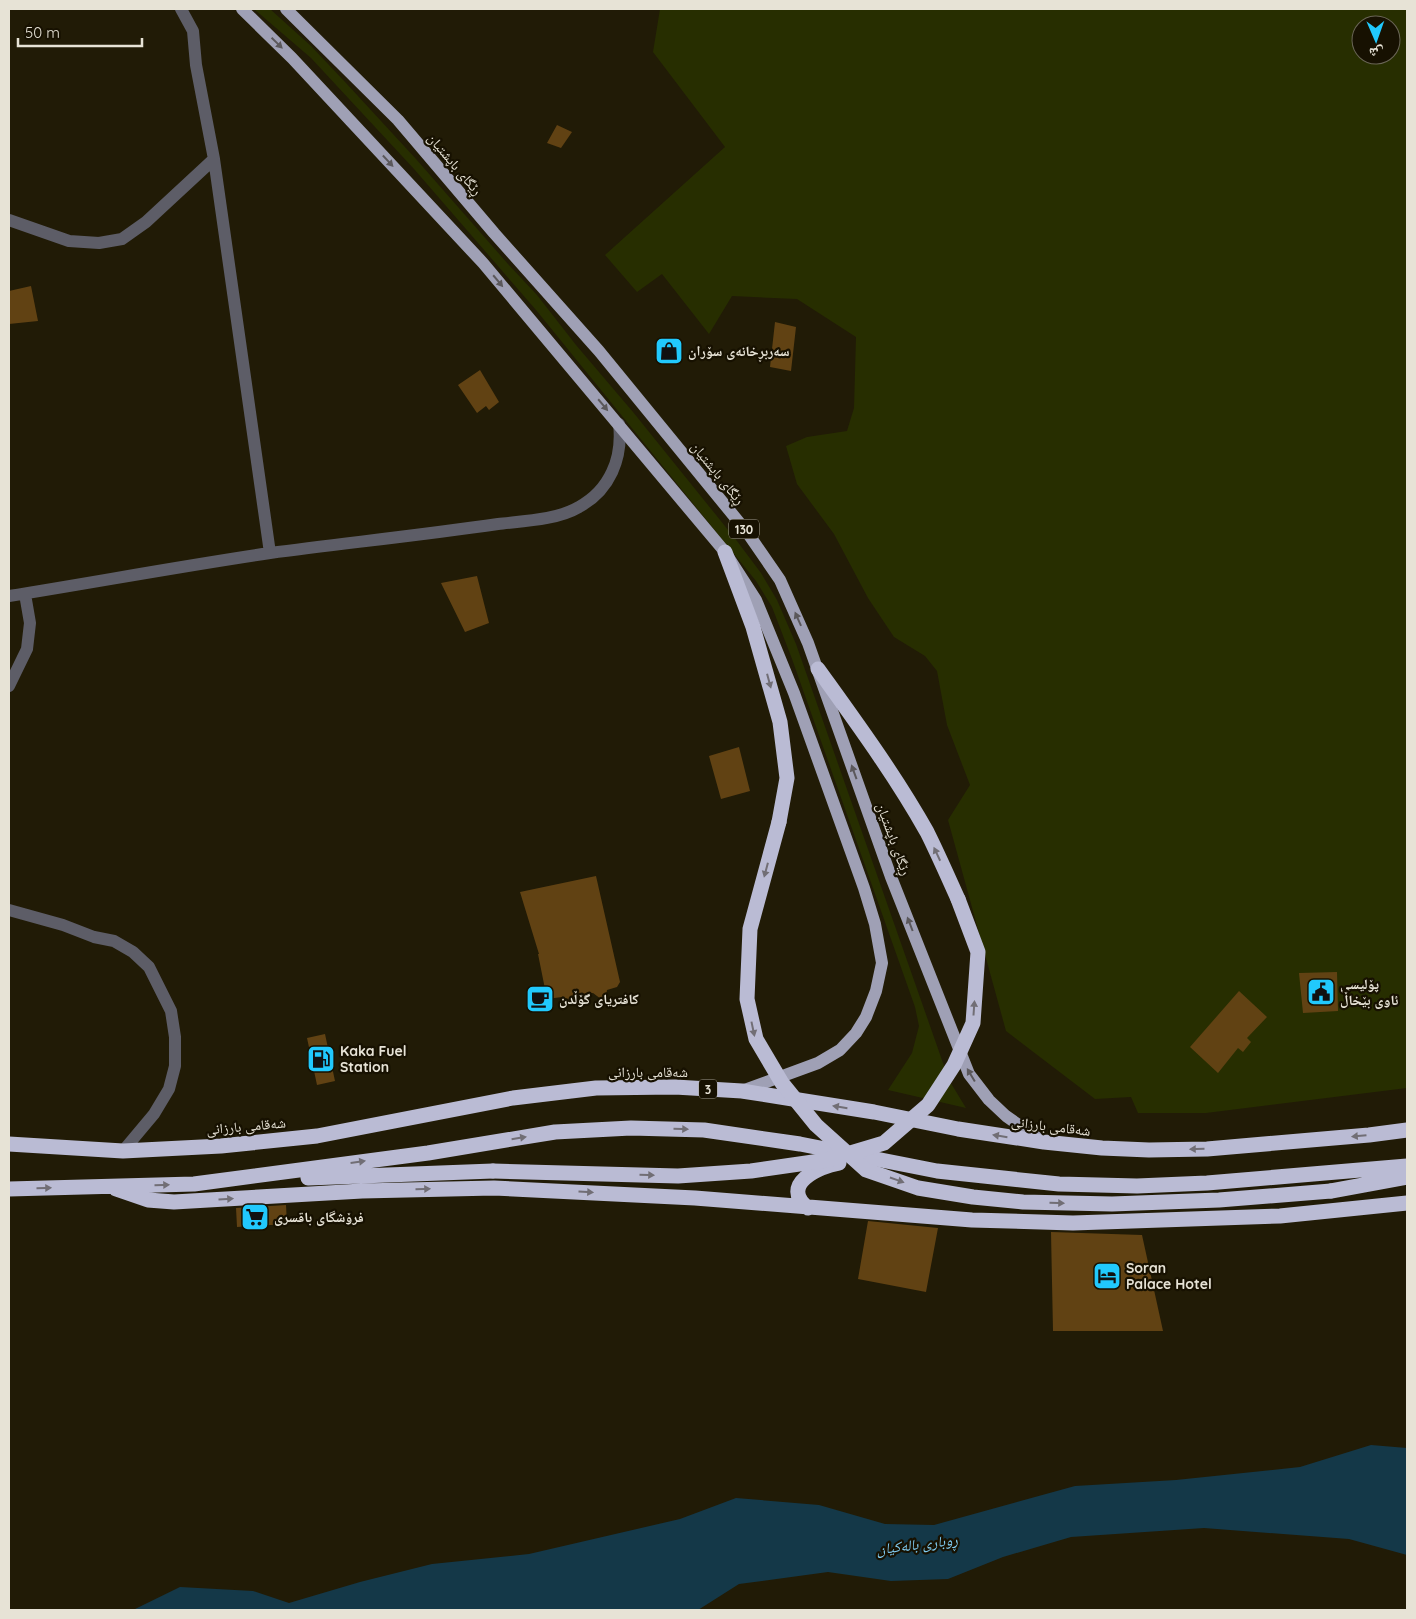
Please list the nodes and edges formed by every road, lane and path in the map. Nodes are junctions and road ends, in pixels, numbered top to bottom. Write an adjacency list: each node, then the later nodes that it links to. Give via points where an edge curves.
1 (181, 9): 4 (street, via 193,32)
2 (242, 9): 6 (main road, 130, one-way to 6, via 292,58 483,264)
3 (286, 9): 11 (main road, ڕێگای باپشتیان / 130, one-way to 3, via 780,580 747,532 599,351 398,120)
4 (214, 159): 5 (street, via 146,222 122,239 99,243 68,240); 8 (street)
5 (9, 220)
6 (619, 424): 7 (main road, 130); 8 (street, via 620,449 609,478 588,502 566,513 438,533)
7 (725, 552): 14 (main road, 130, via 756,600 794,693 864,888 882,963 866,1017 840,1050 818,1063); 21 (highway, one-way to 21, bridge, via 753,627 780,722 787,778 779,822 750,929 747,1000 756,1039 782,1083 816,1125 866,1170 918,1188 1023,1202 1112,1204 1219,1200 1331,1191)
8 (270, 553): 9 (street)
9 (25, 594): 10 (street); 12 (street, via 30,623 27,649)
10 (9, 596)
11 (818, 669): 16 (main road, ڕێگای باپشتیان / 130, one-way to 11, via 1006,1116 969,1074 891,877); 23 (highway, one-way to 11, bridge, via 493,1171 678,1176 827,1160 884,1142 928,1105 954,1065 973,1024 978,952 958,899 927,834 899,786)
12 (9, 686)
13 (9, 910): 18 (street, via 114,941 133,952 149,967 171,1011 175,1066 169,1089 154,1114)
14 (742, 1091): 16 (highway, شەقامی بارزانی / 3, one-way to 14); 18 (highway, شەقامی بارزانی / 3, via 675,1087 596,1088 513,1098 317,1136)
15 (1407, 1130): 16 (highway, شەقامی بارزانی / 3, one-way to 16, via 1149,1150)
16 (1044, 1142)
17 (9, 1144): 18 (highway, شەقامی بارزانی / 3)
18 (123, 1152)
19 (891, 1162): 20 (highway, via 937,1171 1059,1184 1137,1186); 22 (highway, via 834,1164); 23 (highway, one-way to 19, via 428,1153 555,1132 631,1128 704,1130)
20 (1407, 1166)
21 (1407, 1177)
22 (803, 1179): 26 (highway, via 781,1196); 28 (highway, via 798,1189)
23 (194, 1184): 24 (highway, one-way to 23)
24 (110, 1186): 25 (highway, one-way to 24); 26 (highway, one-way to 26, via 135,1196 168,1202 477,1188)
25 (9, 1189)
26 (753, 1203): 28 (highway)
27 (1407, 1203): 28 (highway, via 1280,1216 1073,1223 972,1220)
28 (808, 1208)

